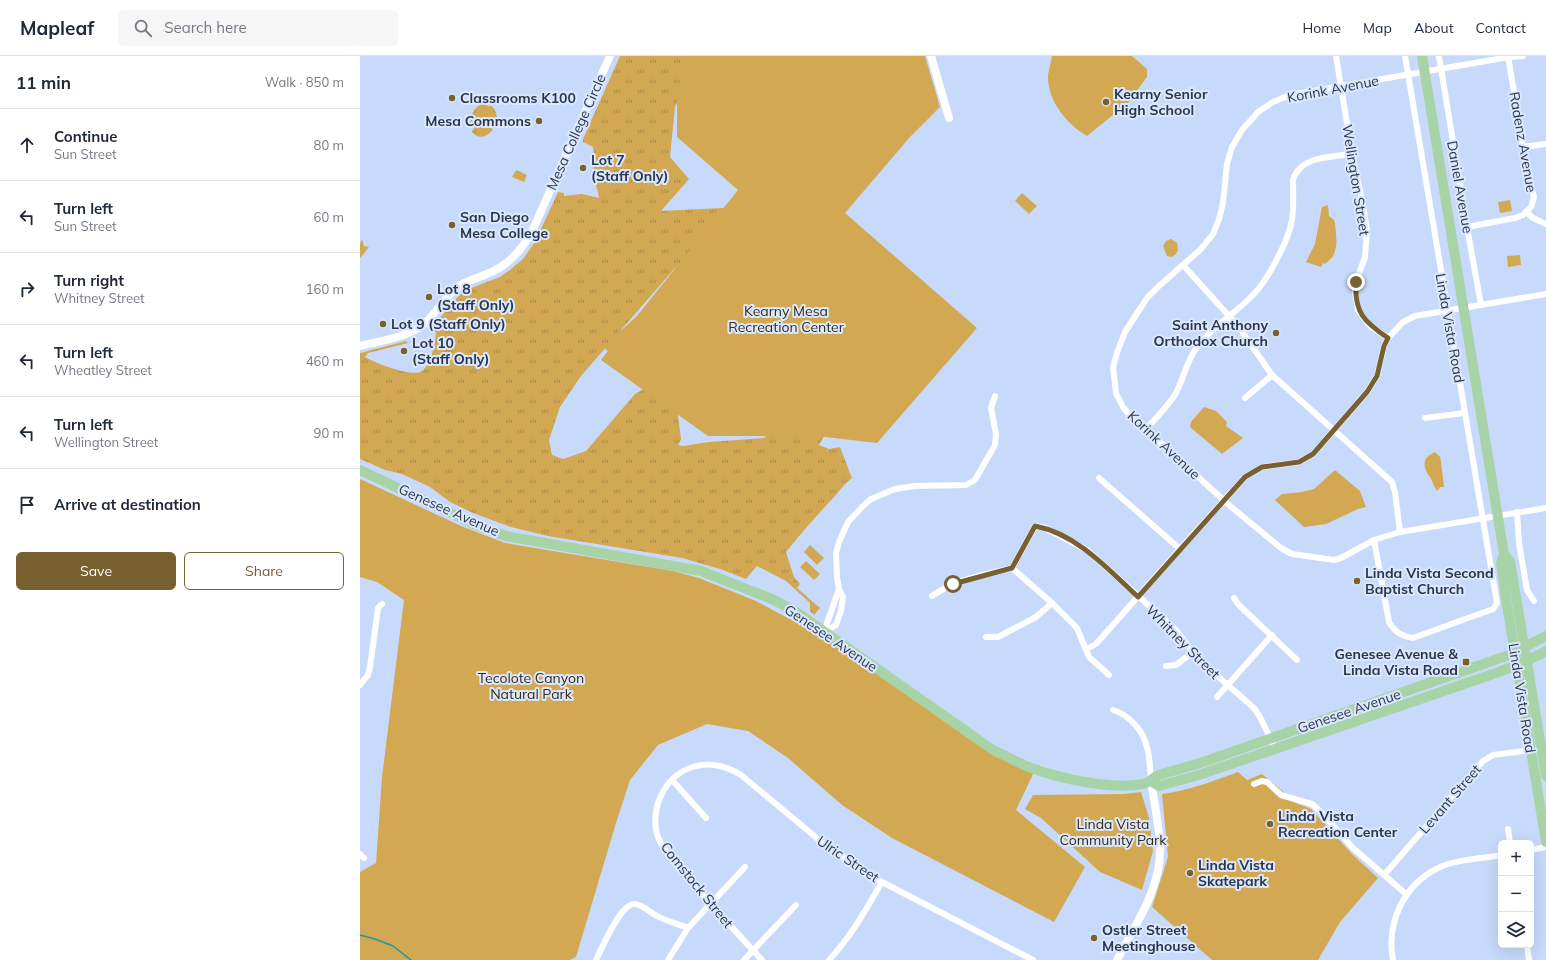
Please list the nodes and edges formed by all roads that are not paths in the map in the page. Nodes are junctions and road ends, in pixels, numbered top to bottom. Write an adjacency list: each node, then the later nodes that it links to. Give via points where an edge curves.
1 (610, 56): 27 (street, Mesa College Circle, via 526,243 500,268 458,287 426,322 416,329 407,334)
2 (930, 56): 13 (street)
3 (1336, 56): 12 (street, Wellington Street)
4 (1405, 56): 11 (street, Linda Vista Road)
5 (1422, 56): 10 (main road, Linda Vista Road)
6 (1440, 56): 9 (street, Daniel Avenue)
7 (1523, 56): 8 (street)
8 (1508, 57): 9 (street); 15 (street, Radenz Avenue)
9 (1442, 69): 10 (street); 19 (street, Daniel Avenue)
10 (1425, 72): 11 (street, Korink Avenue); 23 (main road, Linda Vista Road)
11 (1408, 75): 12 (street, Korink Avenue); 24 (street, Linda Vista Road)
12 (1340, 85): 16 (street, Wellington Street); 20 (street, Korink Avenue, via 1290,95 1273,102 1258,112 1242,130 1232,147 1227,164 1220,219 1201,250)
13 (949, 118)
14 (1546, 144): 15 (street)
15 (1523, 147): 17 (street, Radenz Avenue, via 1534,196 1531,207)
16 (1352, 154): 25 (street, via 1310,161 1302,165 1294,175 1292,219 1284,244 1263,283 1252,297); 26 (street, Wellington Street, via 1367,230 1365,257 1356,282 1358,310 1370,326)
17 (1526, 212): 18 (street); 19 (street, Radenz Avenue, via 1515,218)
18 (1546, 224)
19 (1467, 227): 22 (street, Daniel Avenue)
20 (1183, 265): 25 (street); 33 (street, Korink Avenue, via 1147,298 1132,320 1113,367 1116,393 1123,407)
21 (1546, 294): 22 (street)
22 (1481, 304): 23 (street)
23 (1464, 308): 24 (street); 40 (main road, Linda Vista Road)
24 (1446, 310): 26 (street, via 1416,316 1403,322); 31 (street, Linda Vista Road)
25 (1230, 316): 28 (street); 33 (street, via 1197,347 1177,393)
26 (1388, 338): 34 (street, via 1377,376 1367,392)
27 (360, 346)
28 (1272, 375): 30 (street); 34 (street)
29 (996, 396): 53 (street, via 991,408 996,434 994,445 974,480 966,485 895,489 880,494 862,506 848,522 836,553 839,589 843,597 841,611 836,625)
30 (1245, 398)
31 (1465, 413): 32 (street); 41 (street, Linda Vista Road)
32 (1425, 418)
33 (1146, 429): 37 (street, Korink Avenue)
34 (1334, 430): 37 (street, via 1313,454 1299,462 1262,467 1251,473); 42 (street, via 1392,482)
35 (360, 470): 53 (main road, Genesee Avenue, via 478,526 506,536 701,571 772,599 798,613)
36 (1099, 478): 44 (street)
37 (1224, 500): 43 (street, Korink Avenue, via 1281,548 1292,554 1334,560); 44 (street)
38 (1546, 508): 39 (street)
39 (1517, 512): 40 (street); 50 (street, via 1527,590)
40 (1498, 515): 41 (street, Korink Avenue); 45 (main road, Linda Vista Road)
41 (1481, 518): 42 (street, Korink Avenue); 43 (street, Linda Vista Road, via 1497,600 1493,609 1413,638 1403,636 1394,630 1389,622)
42 (1400, 532): 43 (street, Korink Avenue)
43 (1374, 540)
44 (1180, 549): 48 (street)
45 (1504, 554): 57 (main road, Linda Vista Road, via 1510,561); 61 (main road, Linda Vista Road, via 1501,563)
46 (1012, 568): 47 (street, via 953,584); 48 (street, Whitney Street, via 1035,526 1045,528 1087,550); 51 (street)
47 (932, 596)
48 (1138, 597): 58 (street, via 1096,644); 60 (street, Whitney Street, via 1176,630)
49 (1234, 598): 54 (street)
50 (1534, 601)
51 (1052, 603): 56 (street, via 1036,617 998,637); 58 (street, via 1077,628)
52 (382, 604): 67 (street, via 378,608 370,668)
53 (824, 632): 75 (main road, Genesee Avenue, via 993,750 1026,766 1062,777 1105,784 1132,785)
54 (1272, 635): 62 (street); 68 (street)
55 (1546, 636): 57 (main road, Genesee Avenue)
56 (986, 637)
57 (1525, 648): 61 (main road, Genesee Avenue); 63 (main road, Linda Vista Road)
58 (1087, 649): 66 (street, via 1089,657)
59 (1546, 651): 63 (main road, Genesee Avenue)
60 (1193, 652): 64 (street, via 1176,665); 68 (street, Whitney Street)
61 (1514, 653): 65 (main road, Linda Vista Road); 71 (main road, Genesee Avenue)
62 (1296, 660)
63 (1527, 662): 65 (main road, Genesee Avenue); 73 (main road, Linda Vista Road)
64 (1166, 666)
65 (1517, 666): 71 (main road, Genesee Avenue, via 1459,687); 72 (main road, Linda Vista Road)
66 (1109, 675)
67 (360, 685)
68 (1228, 686): 69 (street); 71 (street, Whitney Street, via 1254,708)
69 (1217, 697)
70 (1113, 710): 75 (street, via 1127,717 1144,737 1148,748)
71 (1273, 744): 75 (main road, Genesee Avenue, via 1172,783 1159,786)
72 (1531, 750): 80 (main road, Linda Vista Road); 85 (street, Levant Street, via 1493,755 1483,761)
73 (1546, 776)
74 (672, 780): 77 (street); 86 (street, Ulric Street, via 700,764 716,764 731,769 824,844); 88 (street, Comstock Street, via 662,792 657,805 657,834 663,847)
75 (1151, 781): 99 (street, via 1160,846 1157,870 1145,907)
76 (1254, 784): 85 (street, via 1267,782 1281,795 1312,804 1326,816 1353,848)
77 (706, 818)
78 (1508, 829): 79 (street)
79 (1510, 840)
80 (1546, 842)
81 (1546, 847): 82 (street)
82 (1534, 849)
83 (1498, 856): 87 (street, via 1439,868 1420,879)
84 (745, 867): 88 (street)
85 (1384, 875): 87 (street)
86 (882, 882): 97 (street, via 861,918); 98 (street, Ulric Street)
87 (1406, 894): 100 (street, via 1394,923)
88 (711, 905): 90 (street); 92 (street, Comstock Street)
89 (796, 905): 92 (street)
90 (688, 928): 93 (street, via 657,916 643,906 631,904 624,909 610,931); 94 (street)
91 (1527, 948): 101 (street)
92 (753, 950): 95 (street); 96 (street, Comstock Street)
93 (596, 960)
94 (668, 960)
95 (744, 960)
96 (762, 960)
97 (829, 960)
98 (1033, 960)
99 (1117, 960)
100 (1393, 960)
101 (1529, 960)

